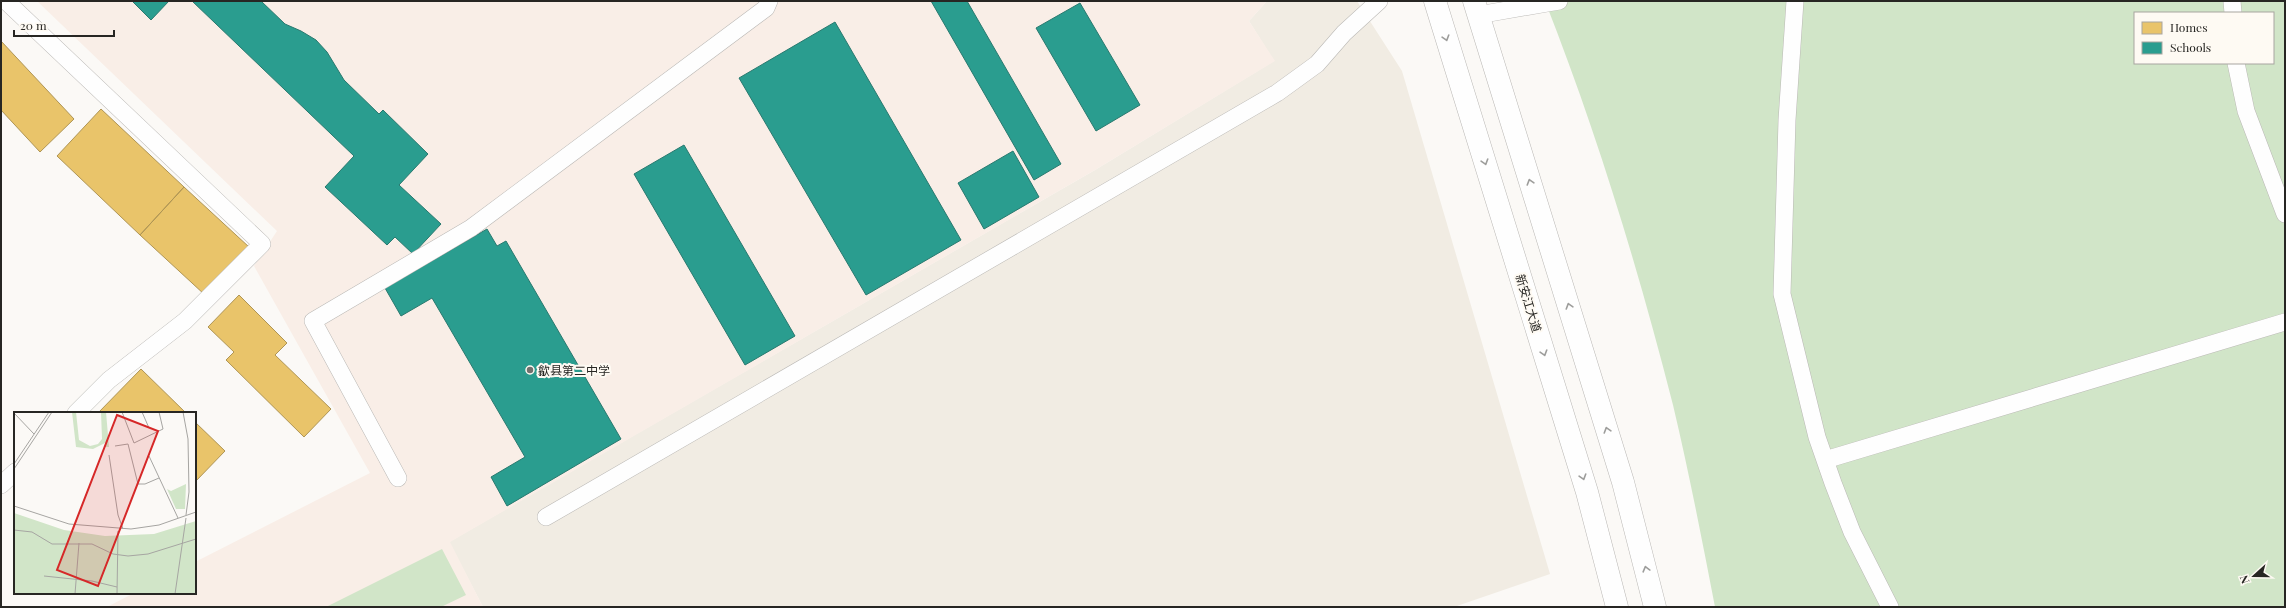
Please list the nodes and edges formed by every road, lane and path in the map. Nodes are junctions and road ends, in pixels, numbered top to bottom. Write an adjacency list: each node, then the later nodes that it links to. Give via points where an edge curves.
1 (6, 1): 13 (lane, via 262,244 185,321 109,380)
2 (769, 1): 16 (lane, via 766,8 471,228 312,320)
3 (1379, 1): 18 (lane, via 1344,33 1317,64 1277,93)
4 (1434, 1): 19 (main road, 新安江大道, one-way to 19, via 1587,492)
5 (1559, 1): 8 (lane)
6 (1795, 1): 14 (lane, via 1787,120 1782,294 1805,391)
7 (2232, 1): 9 (lane)
8 (1476, 8): 20 (main road, one-way to 8, via 1623,482)
9 (2233, 12)
10 (2236, 64): 11 (lane, via 2246,111)
11 (2285, 214)
12 (2285, 322): 14 (lane)
13 (77, 412)
14 (1825, 460): 21 (lane, via 1852,532)
15 (14, 473): 17 (lane)
16 (398, 478)
17 (1, 485)
18 (546, 517)
19 (1617, 607)
20 (1655, 607)
21 (1890, 607)

